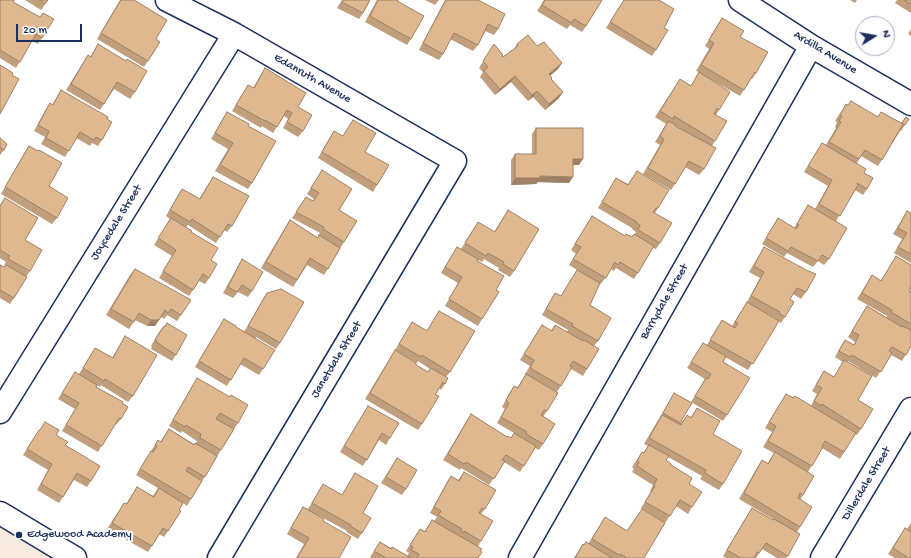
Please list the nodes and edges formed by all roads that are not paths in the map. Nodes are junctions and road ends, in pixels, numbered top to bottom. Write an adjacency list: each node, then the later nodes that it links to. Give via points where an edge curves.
1 (167, 0): 3 (street, Edanruth Avenue)
2 (740, 0): 4 (street, Ardilla Avenue)
3 (234, 34): 6 (street, Edanruth Avenue); 8 (street, Joycedale Street)
4 (811, 46): 5 (street, Ardilla Avenue); 12 (street, Barrydale Street)
5 (911, 104)
6 (455, 161): 11 (street, Janetdale Street)
7 (911, 409): 13 (street, Dillerdale Street)
8 (0, 412)
9 (0, 513): 10 (street)
10 (75, 558)
11 (219, 558)
12 (520, 558)
13 (822, 558)

